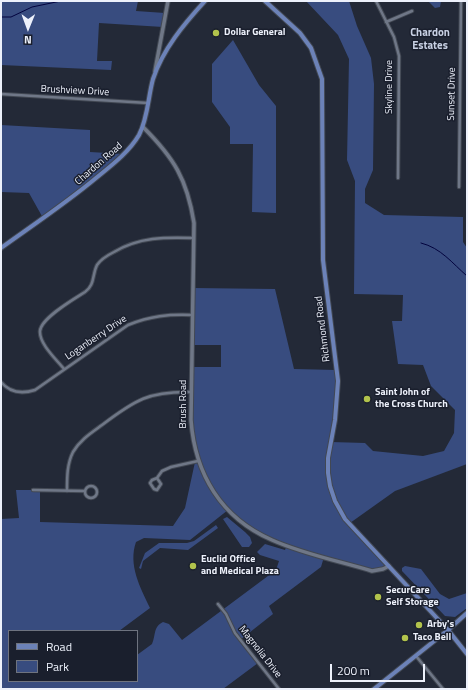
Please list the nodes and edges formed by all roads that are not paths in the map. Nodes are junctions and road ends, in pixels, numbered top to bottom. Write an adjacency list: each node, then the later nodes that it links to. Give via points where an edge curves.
1 (168, 1): 8 (street)
2 (205, 1): 8 (main road, Chardon Road, via 176,35)
3 (265, 1): 25 (main road, Richmond Road, via 300,33 311,48 322,79 323,260 338,381 335,420 328,458 330,486 345,519)
4 (376, 1): 7 (street, Skyline Drive)
5 (461, 1): 13 (street, Sunset Drive)
6 (412, 11): 7 (street)
7 (386, 22): 12 (street, Skyline Drive, via 397,45 399,56)
8 (154, 78): 10 (main road, Chardon Road)
9 (1, 94): 10 (street, Brushview Drive)
10 (148, 103): 11 (main road, Chardon Road)
11 (143, 127): 14 (street, Brush Road, via 163,147 177,168 191,205); 15 (main road, Chardon Road, via 132,146 114,163 72,198)
12 (398, 178)
13 (459, 187)
14 (193, 238): 16 (street, Brush Road); 17 (street, via 145,239 120,248 101,261 88,290 46,320 40,328 41,338)
15 (1, 248)
16 (192, 315): 17 (street, Loganberry Drive, via 156,316 136,322 115,333); 19 (street, Brush Road)
17 (64, 369): 18 (street, Loganberry Drive, via 35,390 26,393 15,392)
18 (1, 382)
19 (191, 392): 20 (street, Brush Road, via 192,433); 23 (street, via 160,392 144,397 130,404 86,437 79,443 69,463)
20 (198, 462): 21 (street, via 171,467 162,471); 25 (street, Brush Road, via 219,499 251,529 273,540 372,571)
21 (157, 478): 21 (street, via 162,484 157,490 150,485 150,482)
22 (33, 490): 23 (street)
23 (67, 491): 24 (street)
24 (85, 491): 24 (street, via 92,486 97,494 90,498)
25 (389, 566): 28 (main road, Richmond Road)
26 (218, 604): 31 (street, Magnolia Drive, via 226,614 235,634)
27 (467, 613): 28 (main road)
28 (448, 630): 29 (main road, Richmond Road); 30 (main road)
29 (467, 654)
30 (416, 656): 32 (main road); 33 (street)
31 (279, 689)
32 (374, 689)
33 (443, 689)

